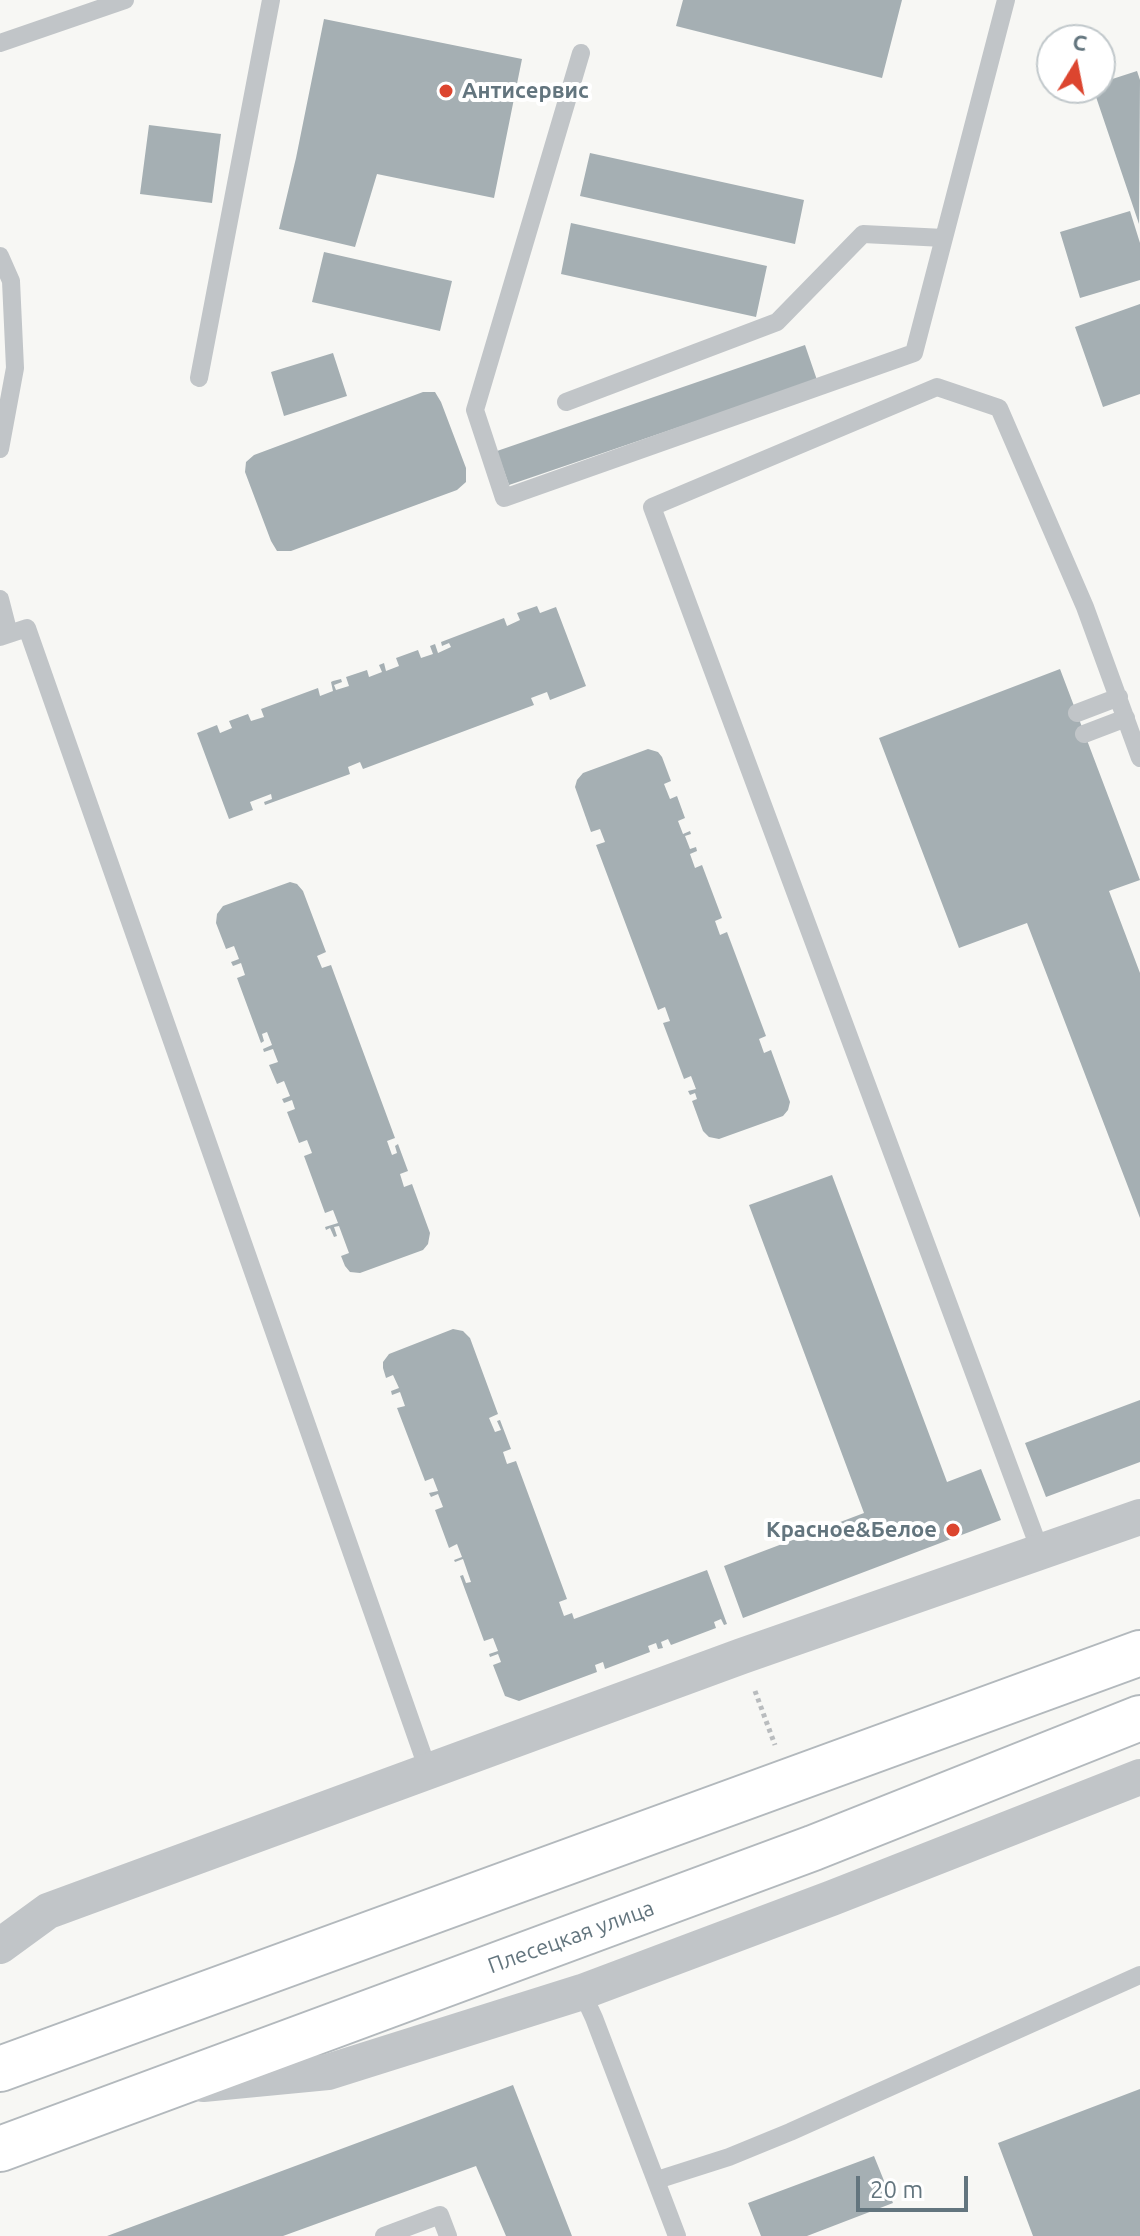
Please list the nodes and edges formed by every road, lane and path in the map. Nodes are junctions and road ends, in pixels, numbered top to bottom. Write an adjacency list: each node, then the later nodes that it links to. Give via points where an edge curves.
1 (125, 0): 4 (lane)
2 (271, 0): 8 (lane)
3 (1006, 0): 6 (lane)
4 (0, 43)
5 (581, 53): 6 (lane, via 475,410 504,498 914,353)
6 (944, 238): 9 (lane, via 863,234 777,322)
7 (0, 256): 10 (lane, via 11,281 15,368)
8 (199, 378)
9 (566, 402)
10 (0, 449)
11 (0, 599): 12 (lane)
12 (5, 635): 22 (lane, via 27,628)
13 (1119, 697): 14 (lane); 15 (lane); 19 (lane, via 999,408 937,387 652,507)
14 (1077, 713)
15 (1126, 718): 16 (lane); 17 (lane)
16 (1084, 734)
17 (1140, 758)
18 (1140, 1517): 19 (street)
19 (1041, 1553): 22 (street)
20 (1140, 1653): 27 (main road)
21 (1140, 1718): 28 (main road, Плесецкая улица, via 813,1848)
22 (428, 1770): 24 (street, via 48,1911)
23 (1140, 1777): 26 (street)
24 (0, 1946)
25 (1140, 1975): 30 (lane, via 790,2132)
26 (582, 1992): 28 (street, via 328,2072); 30 (lane)
27 (0, 2069)
28 (161, 2088): 29 (main road, Плесецкая улица)
29 (0, 2149)
30 (657, 2180): 33 (lane)
31 (384, 2236): 32 (lane, via 440,2215)
32 (448, 2236)
33 (677, 2236)

